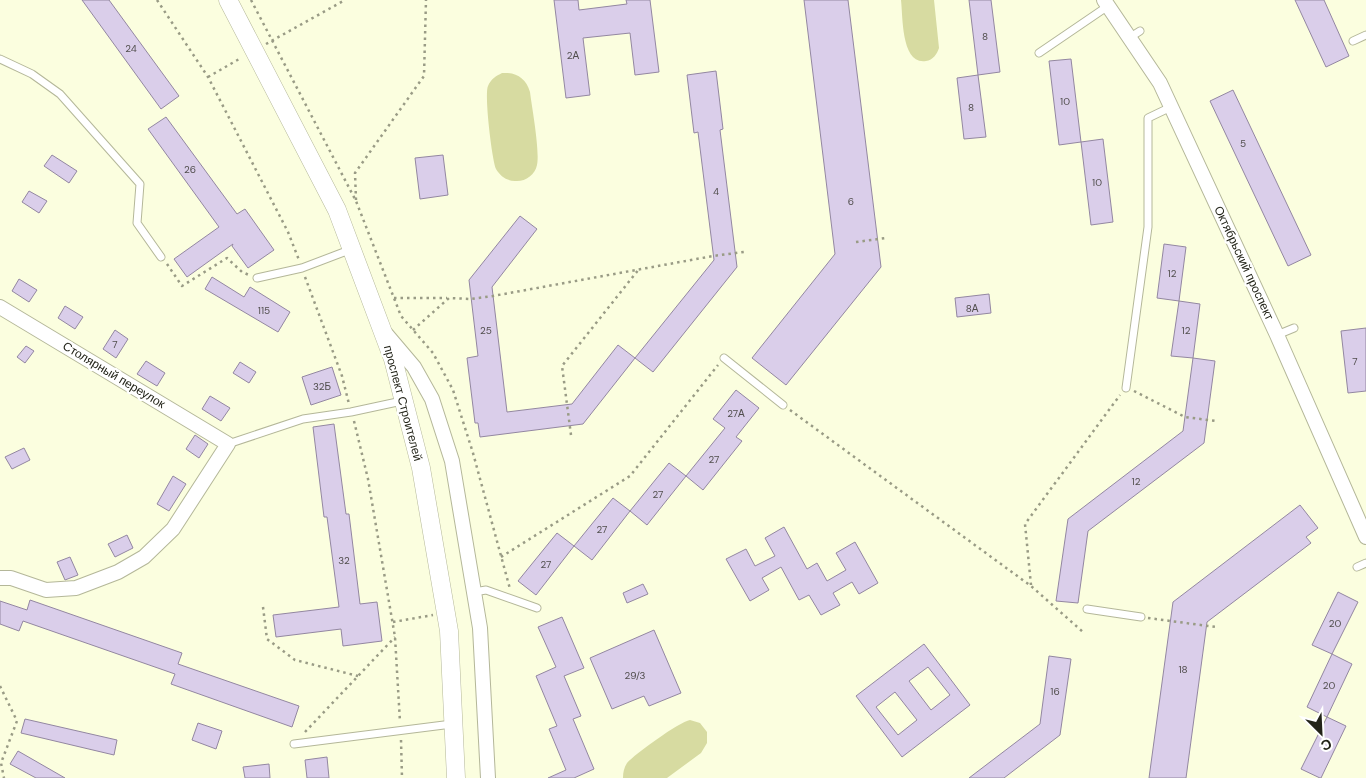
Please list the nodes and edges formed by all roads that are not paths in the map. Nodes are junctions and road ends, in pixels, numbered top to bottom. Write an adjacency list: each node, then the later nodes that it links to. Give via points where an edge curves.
1 (228, 0): 8 (street, проспект Строителей, via 337,210)
2 (1106, 3): 5 (lane); 7 (street, Октябрьский проспект, via 1135,35)
3 (1366, 35): 4 (lane)
4 (1352, 41)
5 (1039, 53)
6 (0, 59): 9 (lane, via 32,74 60,94 140,184 136,222)
7 (1171, 107): 14 (street, Октябрьский проспект); 16 (lane, via 1148,118 1148,227)
8 (352, 248): 10 (lane, via 302,268); 13 (street, проспект Строителей)
9 (162, 257)
10 (257, 278)
11 (0, 307): 19 (street, Столярный переулок)
12 (1294, 328): 14 (lane)
13 (382, 330): 17 (street, проспект Строителей); 24 (street, via 414,366 432,399 452,461)
14 (1277, 335): 20 (street, Октябрьский проспект)
15 (724, 358): 18 (lane)
16 (1126, 388)
17 (404, 400): 19 (lane, via 302,419); 28 (street, проспект Строителей, via 421,468 449,631)
18 (783, 405)
19 (228, 444): 23 (street, via 172,529 144,557 118,572 76,588 46,590 11,578)
20 (1366, 536)
21 (1366, 563): 22 (lane)
22 (1356, 567)
23 (0, 578)
24 (474, 592): 25 (lane, via 486,590); 31 (street, via 480,628)
25 (537, 608)
26 (1087, 609): 27 (lane)
27 (1141, 617)
28 (454, 724): 29 (lane); 30 (street, проспект Строителей)
29 (294, 744)
30 (456, 778)
31 (488, 778)

